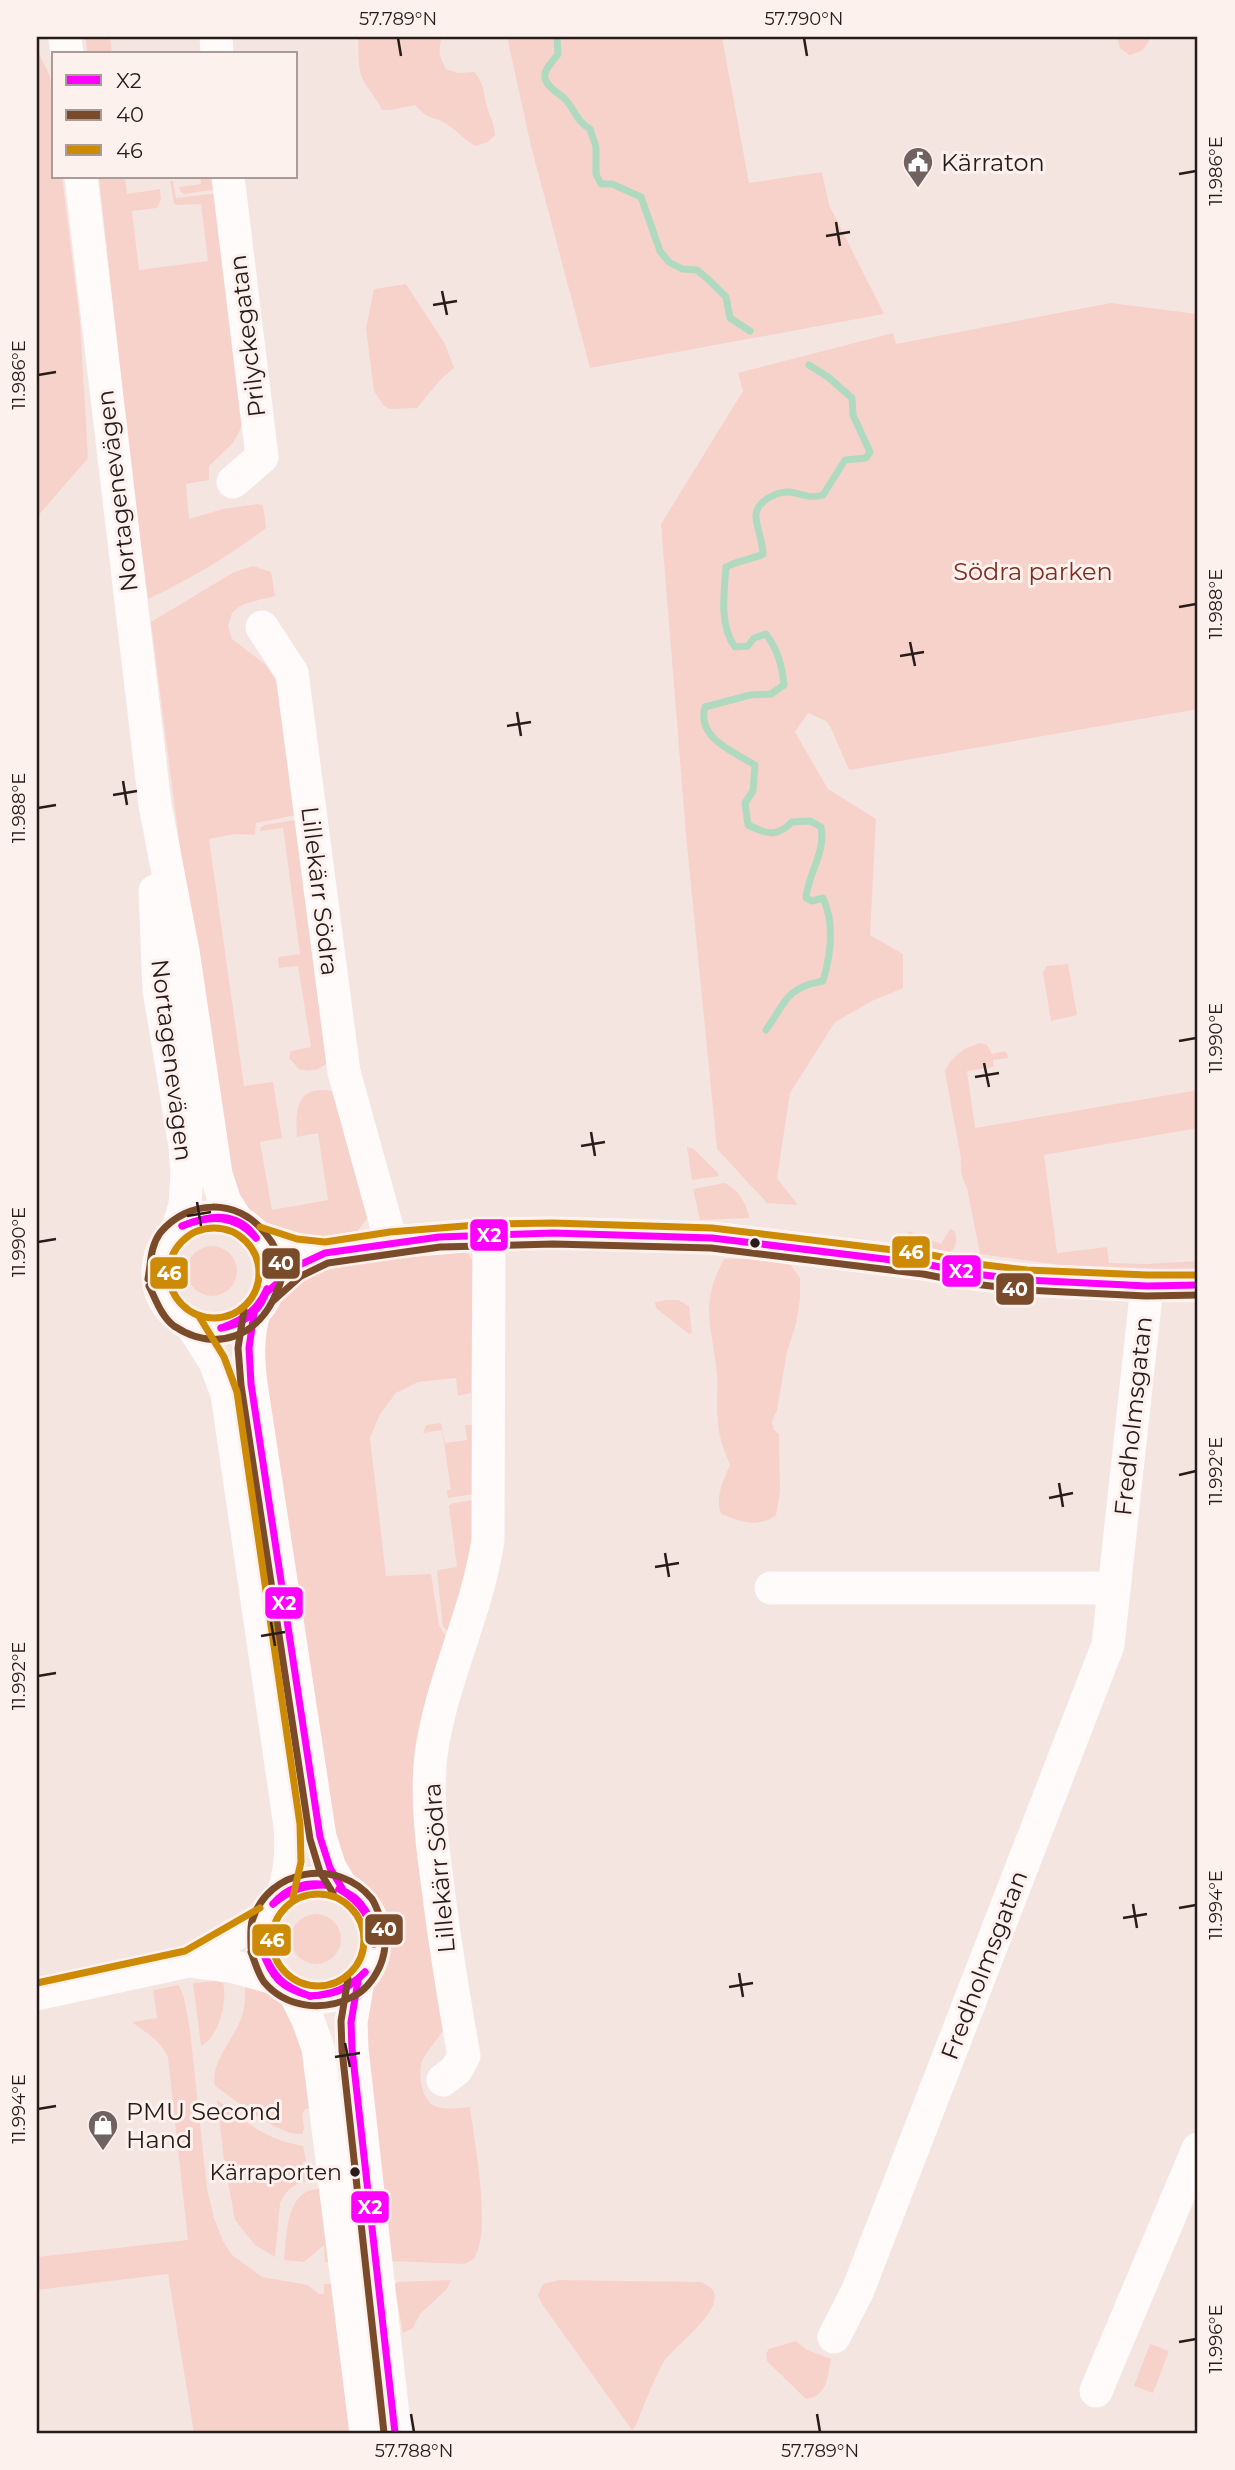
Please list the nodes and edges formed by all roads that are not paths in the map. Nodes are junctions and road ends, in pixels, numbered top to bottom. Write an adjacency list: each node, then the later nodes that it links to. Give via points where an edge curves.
1 (81, 178): 5 (street, Nortagenevägen)
2 (228, 178): 3 (street, Prilyckegatan, via 262,457)
3 (233, 482)
4 (262, 627): 9 (street, Lillekärr Södra, via 292,673 344,1072)
5 (155, 805): 6 (street, Nortagenevägen, via 183,951 216,1174 225,1202); 7 (street, Nortagenevägen, via 159,990 187,1175)
6 (248, 1229): 7 (street, via 223,1217 206,1217); 10 (street, via 295,1250); 13 (street, Nortagenevägen, via 265,1249 270,1264 270,1279)
7 (177, 1231): 14 (street, Nortagenevägen, via 165,1245 158,1281 164,1299)
8 (489, 1234): 9 (street); 11 (street, via 712,1238 988,1275); 23 (street, Lillekärr Södra, via 488,1540 483,1574 438,1720 428,1794 445,1945 464,2056)
9 (391, 1242): 10 (street)
10 (325, 1253): 13 (street, via 295,1267)
11 (1147, 1286): 12 (street); 16 (street, Fredholmsgatan)
12 (1198, 1286)
13 (260, 1303): 14 (street, via 240,1323 224,1328); 17 (street, Nortagenevägen, via 248,1343 251,1384 320,1837)
14 (191, 1324): 18 (street, Nortagenevägen, via 215,1362 226,1394 290,1826 289,1876)
15 (771, 1588): 16 (street)
16 (1114, 1588): 25 (street, Fredholmsgatan, via 1108,1645 858,2290)
17 (342, 1888): 18 (street, via 312,1883 297,1887); 20 (street, Nortagenevägen, via 358,1899 374,1931 374,1949)
18 (274, 1905): 19 (street); 21 (street, Nortagenevägen, via 261,1932 261,1948 265,1964)
19 (189, 1961): 21 (street, via 231,1966); 22 (street)
20 (358, 1981): 21 (street, via 344,1991 311,1997); 28 (street, Nortagenevägen, via 352,2049)
21 (285, 1985): 27 (street, Nortagenevägen, via 308,2020 318,2048)
22 (37, 1994)
23 (443, 2080)
24 (1198, 2149): 26 (street)
25 (834, 2337)
26 (1096, 2390)
27 (366, 2433)
28 (395, 2433)

